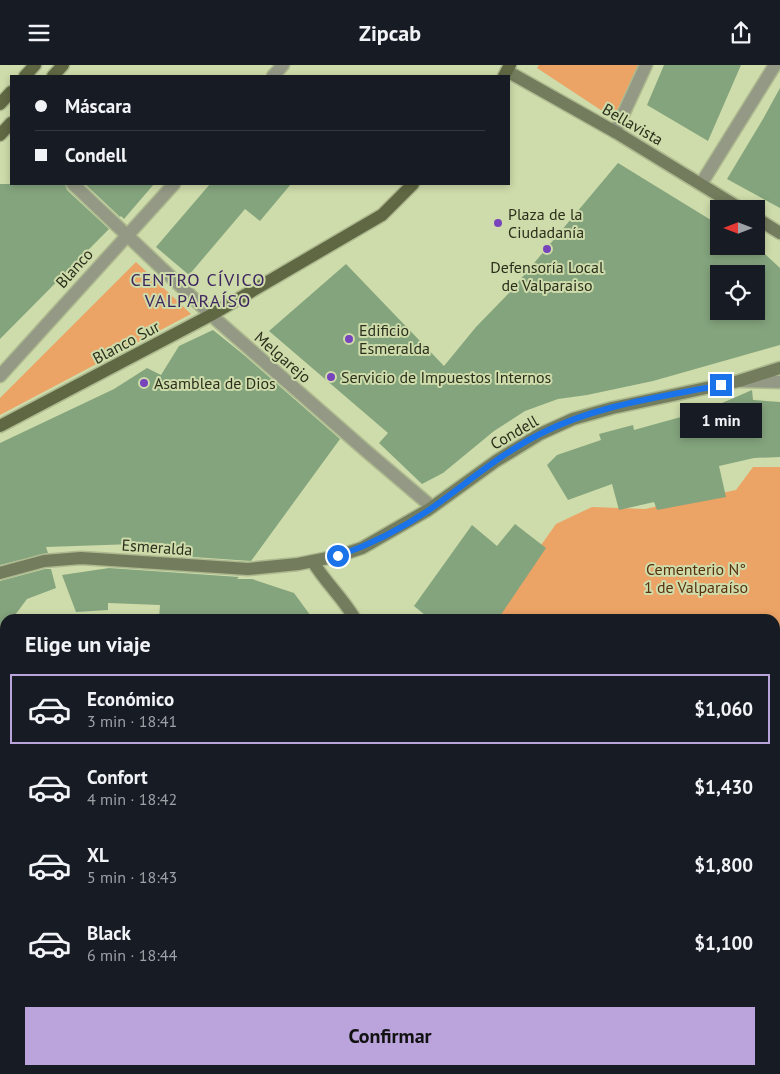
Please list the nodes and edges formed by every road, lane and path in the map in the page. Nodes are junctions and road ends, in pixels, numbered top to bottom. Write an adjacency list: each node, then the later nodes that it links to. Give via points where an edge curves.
1 (35, 65): 7 (main road)
2 (63, 65): 8 (main road)
3 (283, 65): 9 (street)
4 (646, 65): 13 (street)
5 (775, 65): 15 (street)
6 (507, 71): 13 (main road, Bellavista)
7 (26, 75)
8 (54, 75)
9 (274, 75)
10 (10, 92): 11 (main road)
11 (0, 104)
12 (10, 124): 14 (main road)
13 (615, 132): 15 (main road, Bellavista)
14 (0, 135)
15 (701, 184): 19 (main road, Bellavista)
16 (74, 185): 22 (street, Melgarejo)
17 (173, 185): 22 (street, Blanco)
18 (412, 185): 23 (main road, Blanco Sur, via 382,215)
19 (727, 200)
20 (765, 224): 21 (main road)
21 (780, 233)
22 (126, 235): 23 (street, Melgarejo); 25 (street, Blanco)
23 (212, 315): 28 (main road, Blanco Sur); 29 (street, Melgarejo)
24 (780, 367): 26 (main road, Condell)
25 (0, 376)
26 (739, 381): 27 (street); 29 (main road, Condell, via 573,419 540,434 496,461)
27 (780, 382)
28 (0, 426)
29 (432, 507): 30 (main road, Condell, via 362,548)
30 (313, 562): 31 (main road, Esmeralda, via 248,569 81,558 44,561); 32 (main road)
31 (0, 573)
32 (351, 614)

